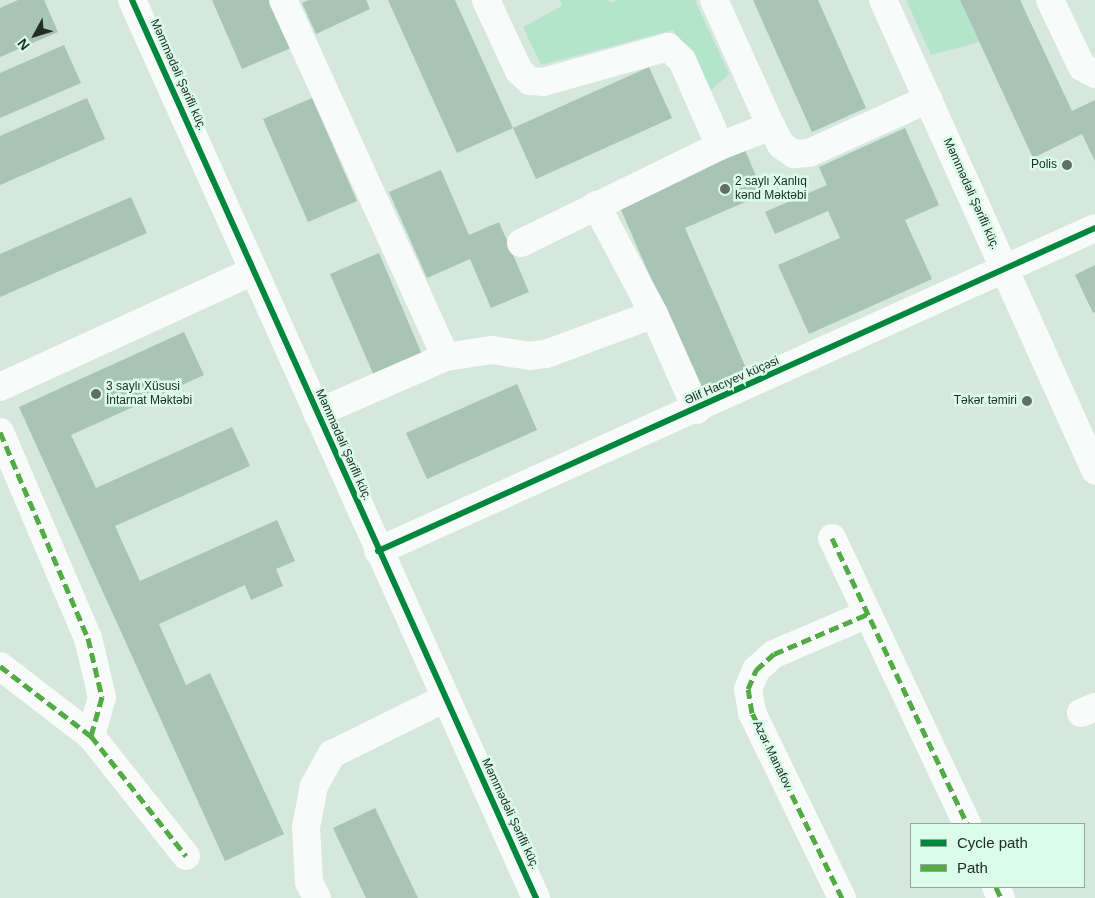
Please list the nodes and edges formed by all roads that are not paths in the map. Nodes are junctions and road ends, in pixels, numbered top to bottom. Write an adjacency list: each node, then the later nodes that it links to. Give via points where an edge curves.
1 (132, 0): 15 (street, Məmmədəli Şərifli küç.)
2 (283, 0): 17 (street)
3 (486, 0): 10 (street, via 519,71 530,81 543,82 668,48 682,60)
4 (714, 0): 9 (street)
5 (883, 0): 8 (street, Məmmədəli Şərifli küç.)
6 (1050, 0): 7 (street, via 1082,67)
7 (1095, 74)
8 (928, 100): 9 (street, via 809,154 794,154 781,145); 14 (street, Məmmədəli Şərifli küç.)
9 (771, 126): 10 (street)
10 (720, 146): 11 (street)
11 (596, 206): 13 (street); 16 (street)
12 (1095, 228): 14 (street, Əlif Hacıyev küçəsi)
13 (521, 243)
14 (1005, 270): 19 (street, Əlif Hacıyev küçəsi); 22 (street, Məmmədəli Şərifli küç.)
15 (253, 271): 18 (street); 20 (street, Məmmədəli Şərifli küç.)
16 (654, 314): 17 (street, via 546,354 529,356 474,351); 19 (street)
17 (446, 357): 20 (street)
18 (0, 387)
19 (697, 410): 24 (street, Əlif Hacıyev küçəsi)
20 (317, 413): 24 (street, Məmmədəli Şərifli küç.)
21 (0, 432): 28 (street, via 88,638 102,698)
22 (1095, 470)
23 (832, 538): 25 (street)
24 (378, 551): 27 (street, Məmmədəli Şərifli küç.)
25 (868, 614): 29 (street); 33 (street, Azər Manafov, via 774,654 756,670 748,689 752,713)
26 (0, 666): 28 (street)
27 (444, 699): 31 (street, via 332,754 314,786 306,827 309,882); 32 (street, Məmmədəli Şərifli küç.)
28 (91, 736): 30 (street)
29 (967, 823)
30 (186, 856)
31 (317, 898)
32 (536, 898)
33 (842, 898)

